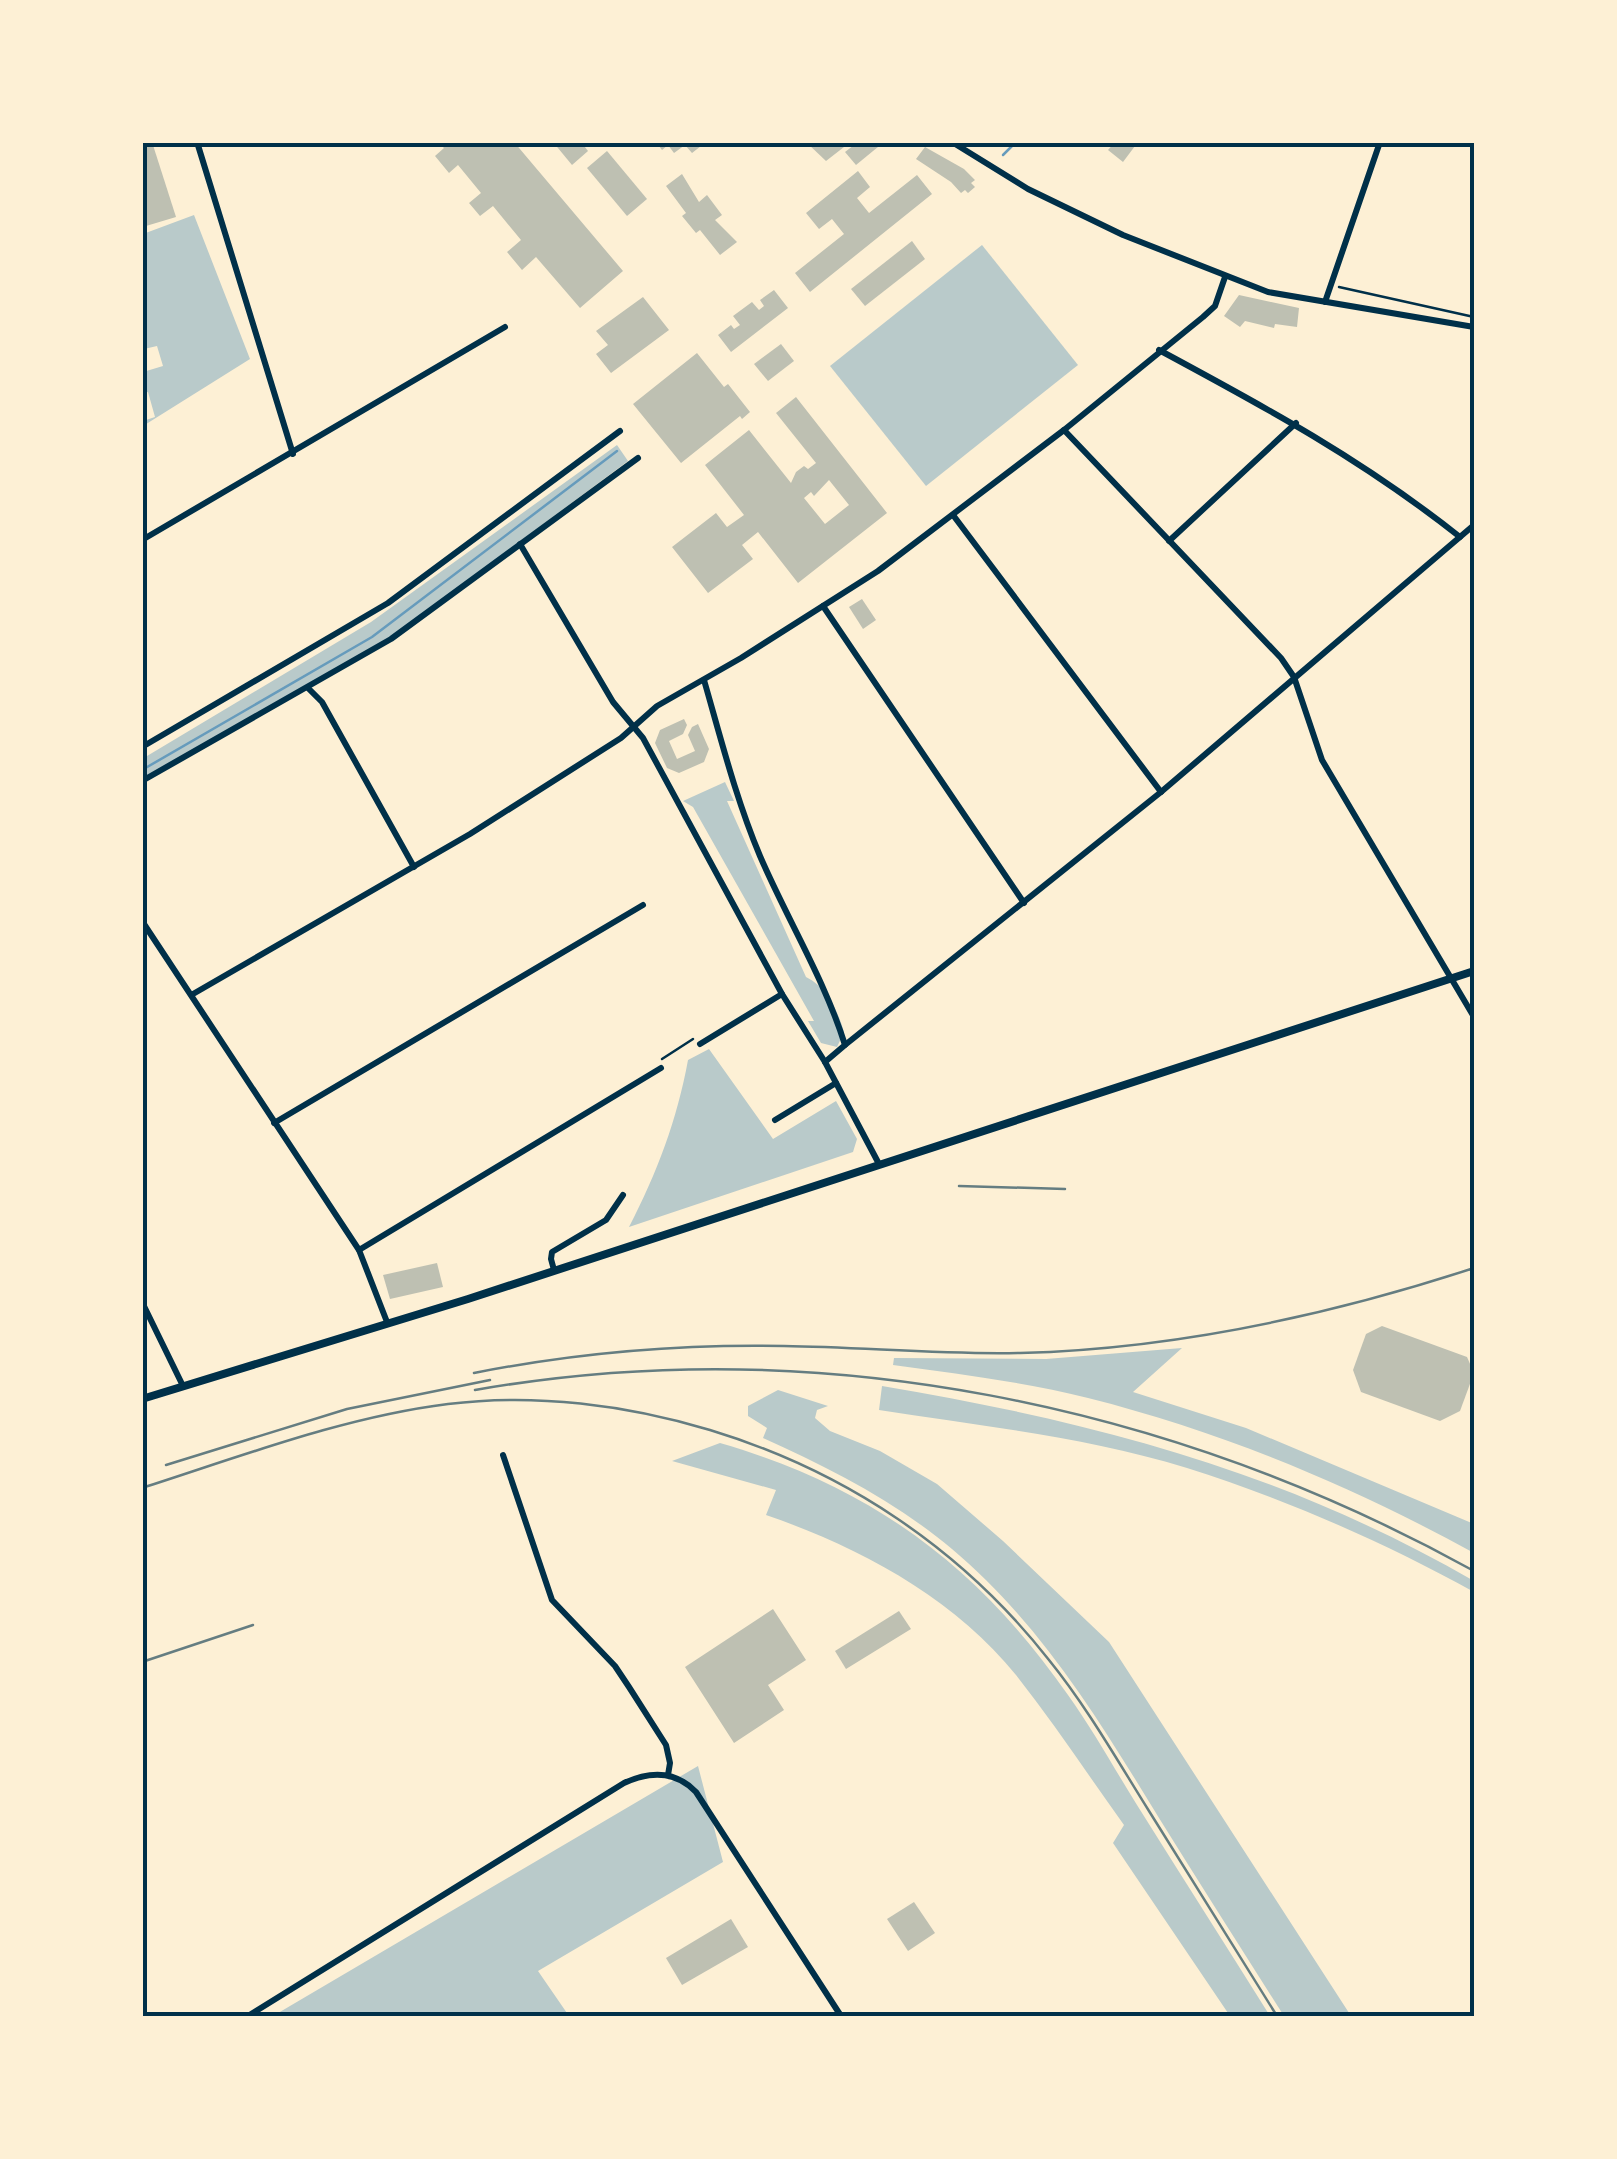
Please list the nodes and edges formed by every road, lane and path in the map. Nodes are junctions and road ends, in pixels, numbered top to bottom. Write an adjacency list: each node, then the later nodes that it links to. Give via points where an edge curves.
1 (197, 142): 14 (street)
2 (952, 142): 4 (street, via 1028,189)
3 (1380, 142): 5 (street)
4 (1226, 277): 6 (street, via 1288,298); 10 (street, via 1215,306)
5 (1331, 285): 6 (street); 7 (path)
6 (1325, 302): 8 (street)
7 (1474, 316)
8 (1474, 326)
9 (505, 327): 14 (street)
10 (1158, 350): 11 (street); 12 (street)
11 (1296, 423): 18 (street); 20 (street)
12 (1064, 430): 16 (street); 20 (street)
13 (620, 431): 27 (street, via 365,618)
14 (293, 454): 19 (street)
15 (638, 458): 21 (street)
16 (952, 515): 22 (street); 29 (street)
17 (1474, 526): 18 (street)
18 (1460, 537): 23 (street)
19 (142, 540)
20 (1169, 541): 23 (street)
21 (520, 544): 25 (street, via 391,639); 26 (street, via 613,702)
22 (823, 606): 24 (street); 31 (street)
23 (1294, 676): 29 (street); 35 (street, via 1322,760)
24 (704, 680): 26 (street, via 656,706); 40 (street, via 760,856)
25 (308, 688): 28 (street); 30 (street)
26 (637, 727): 30 (street); 37 (street)
27 (142, 747)
28 (142, 781)
29 (1161, 792): 31 (street)
30 (414, 867): 36 (street)
31 (1024, 902): 40 (street)
32 (643, 905): 45 (street)
33 (142, 921): 36 (street)
34 (1474, 971): 35 (street)
35 (1451, 978): 38 (street); 46 (street)
36 (193, 994): 45 (street)
37 (782, 994): 39 (street); 41 (street)
38 (1474, 1018)
39 (700, 1044): 42 (path, via 696,1037 659,1060)
40 (845, 1045): 41 (street)
41 (825, 1062): 43 (street)
42 (661, 1068): 48 (street)
43 (836, 1083): 44 (street); 46 (street)
44 (775, 1120)
45 (274, 1123): 48 (street)
46 (879, 1164): 49 (street)
47 (624, 1196): 49 (street, via 606,1220 552,1252)
48 (359, 1250): 51 (street)
49 (554, 1270): 51 (street)
50 (142, 1302): 52 (street)
51 (387, 1322): 52 (street)
52 (184, 1386): 53 (street)
53 (142, 1399)
54 (504, 1454): 55 (street, via 552,1600 629,1687 666,1746)
55 (668, 1775): 56 (street, via 624,1783); 57 (street, via 696,1792)
56 (248, 2016)
57 (840, 2016)

